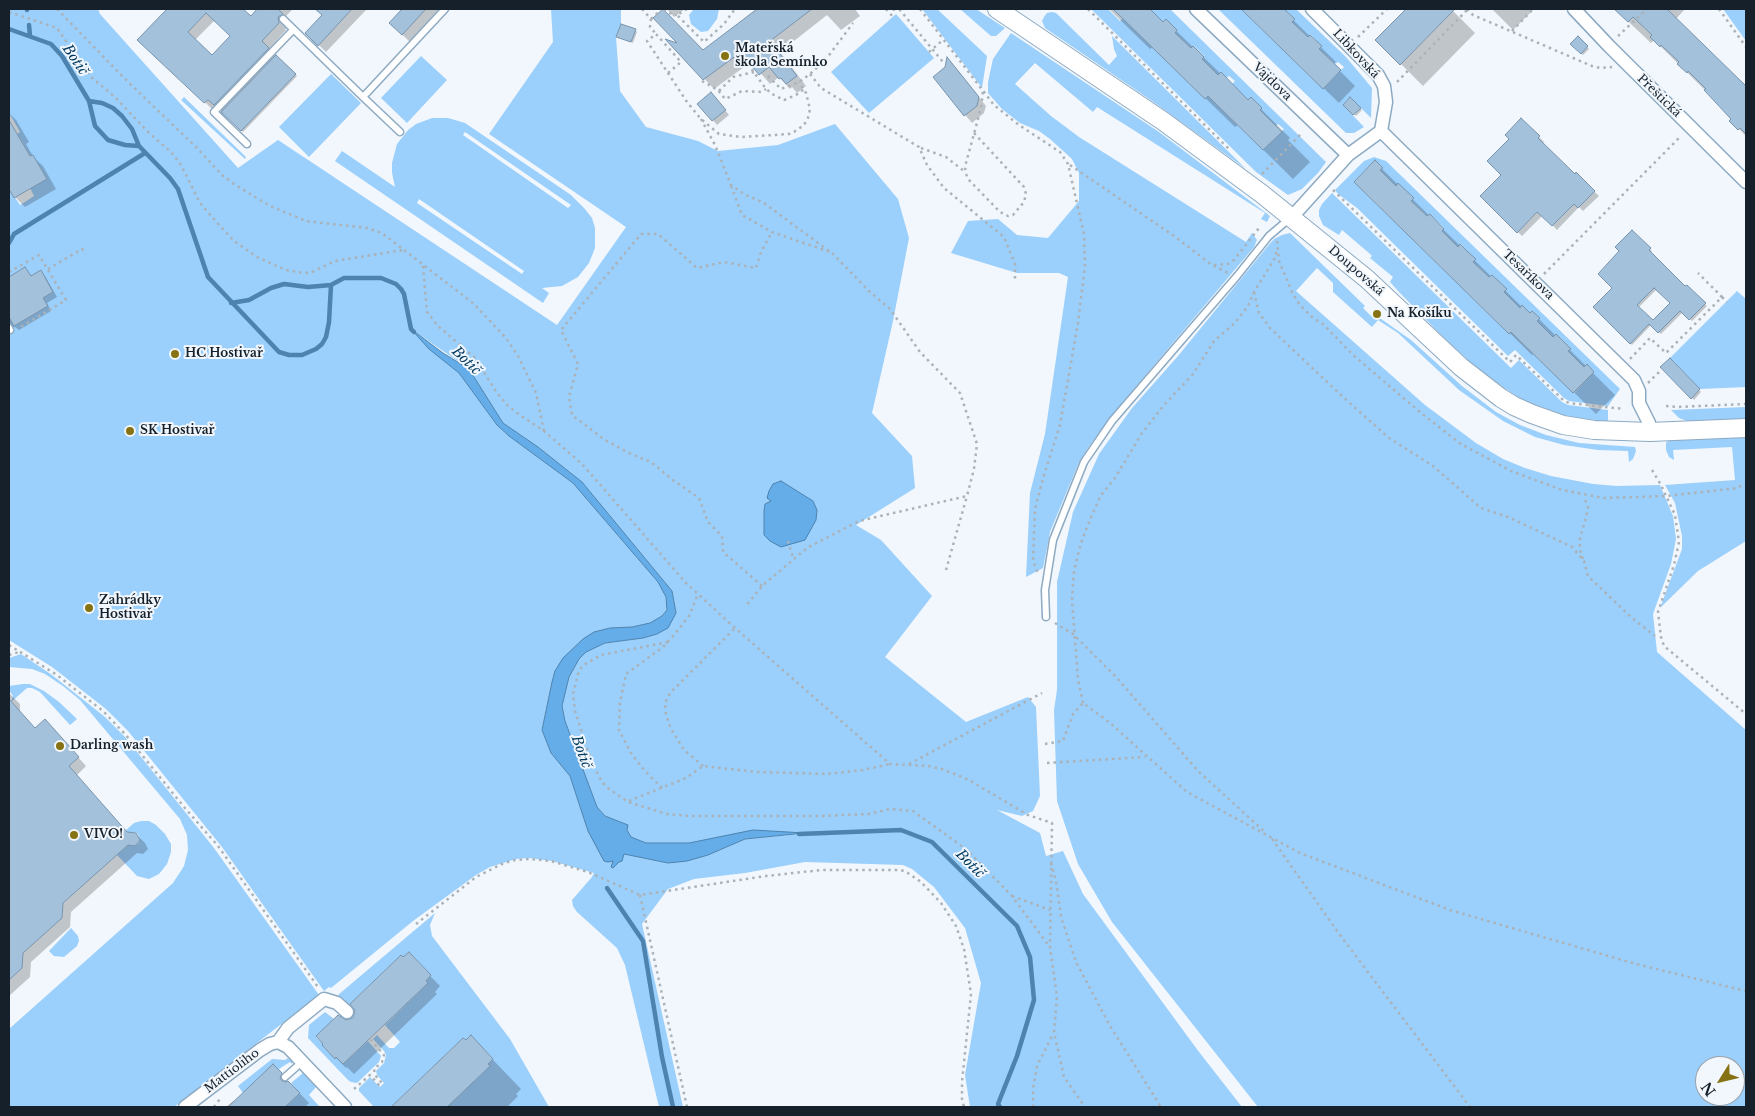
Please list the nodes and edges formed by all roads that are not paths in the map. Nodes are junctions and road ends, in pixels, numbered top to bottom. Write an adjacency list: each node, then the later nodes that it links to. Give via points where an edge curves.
1 (445, 9): 8 (lane)
2 (997, 9): 14 (street, Doupovská, via 1164,121)
3 (1196, 9): 12 (street, Vajdova)
4 (1312, 9): 10 (street, Libkovská, via 1381,80 1386,102)
5 (1574, 9): 13 (street, Přeštická)
6 (282, 19): 7 (lane)
7 (293, 30): 8 (lane); 11 (lane, via 214,112)
8 (363, 97): 9 (lane)
9 (400, 132)
10 (1381, 132): 12 (street); 16 (street, Tesaříkova, via 1621,367 1638,387 1639,403)
11 (247, 144)
12 (1348, 155): 14 (street)
13 (1746, 182)
14 (1288, 220): 16 (street, Doupovská, via 1367,279 1461,367 1501,398 1563,425); 17 (lane, via 1269,236 1112,421 1084,462 1053,540 1045,590)
15 (1746, 428): 16 (street, Doupovská)
16 (1650, 432)
17 (1046, 617)
18 (346, 1012): 19 (street, via 337,1003 324,999 288,1028)
19 (278, 1042): 20 (street, via 288,1047); 22 (street, Mattioliho, via 260,1050)
20 (302, 1062): 21 (lane); 23 (street)
21 (285, 1077)
22 (185, 1107)
23 (345, 1107)

